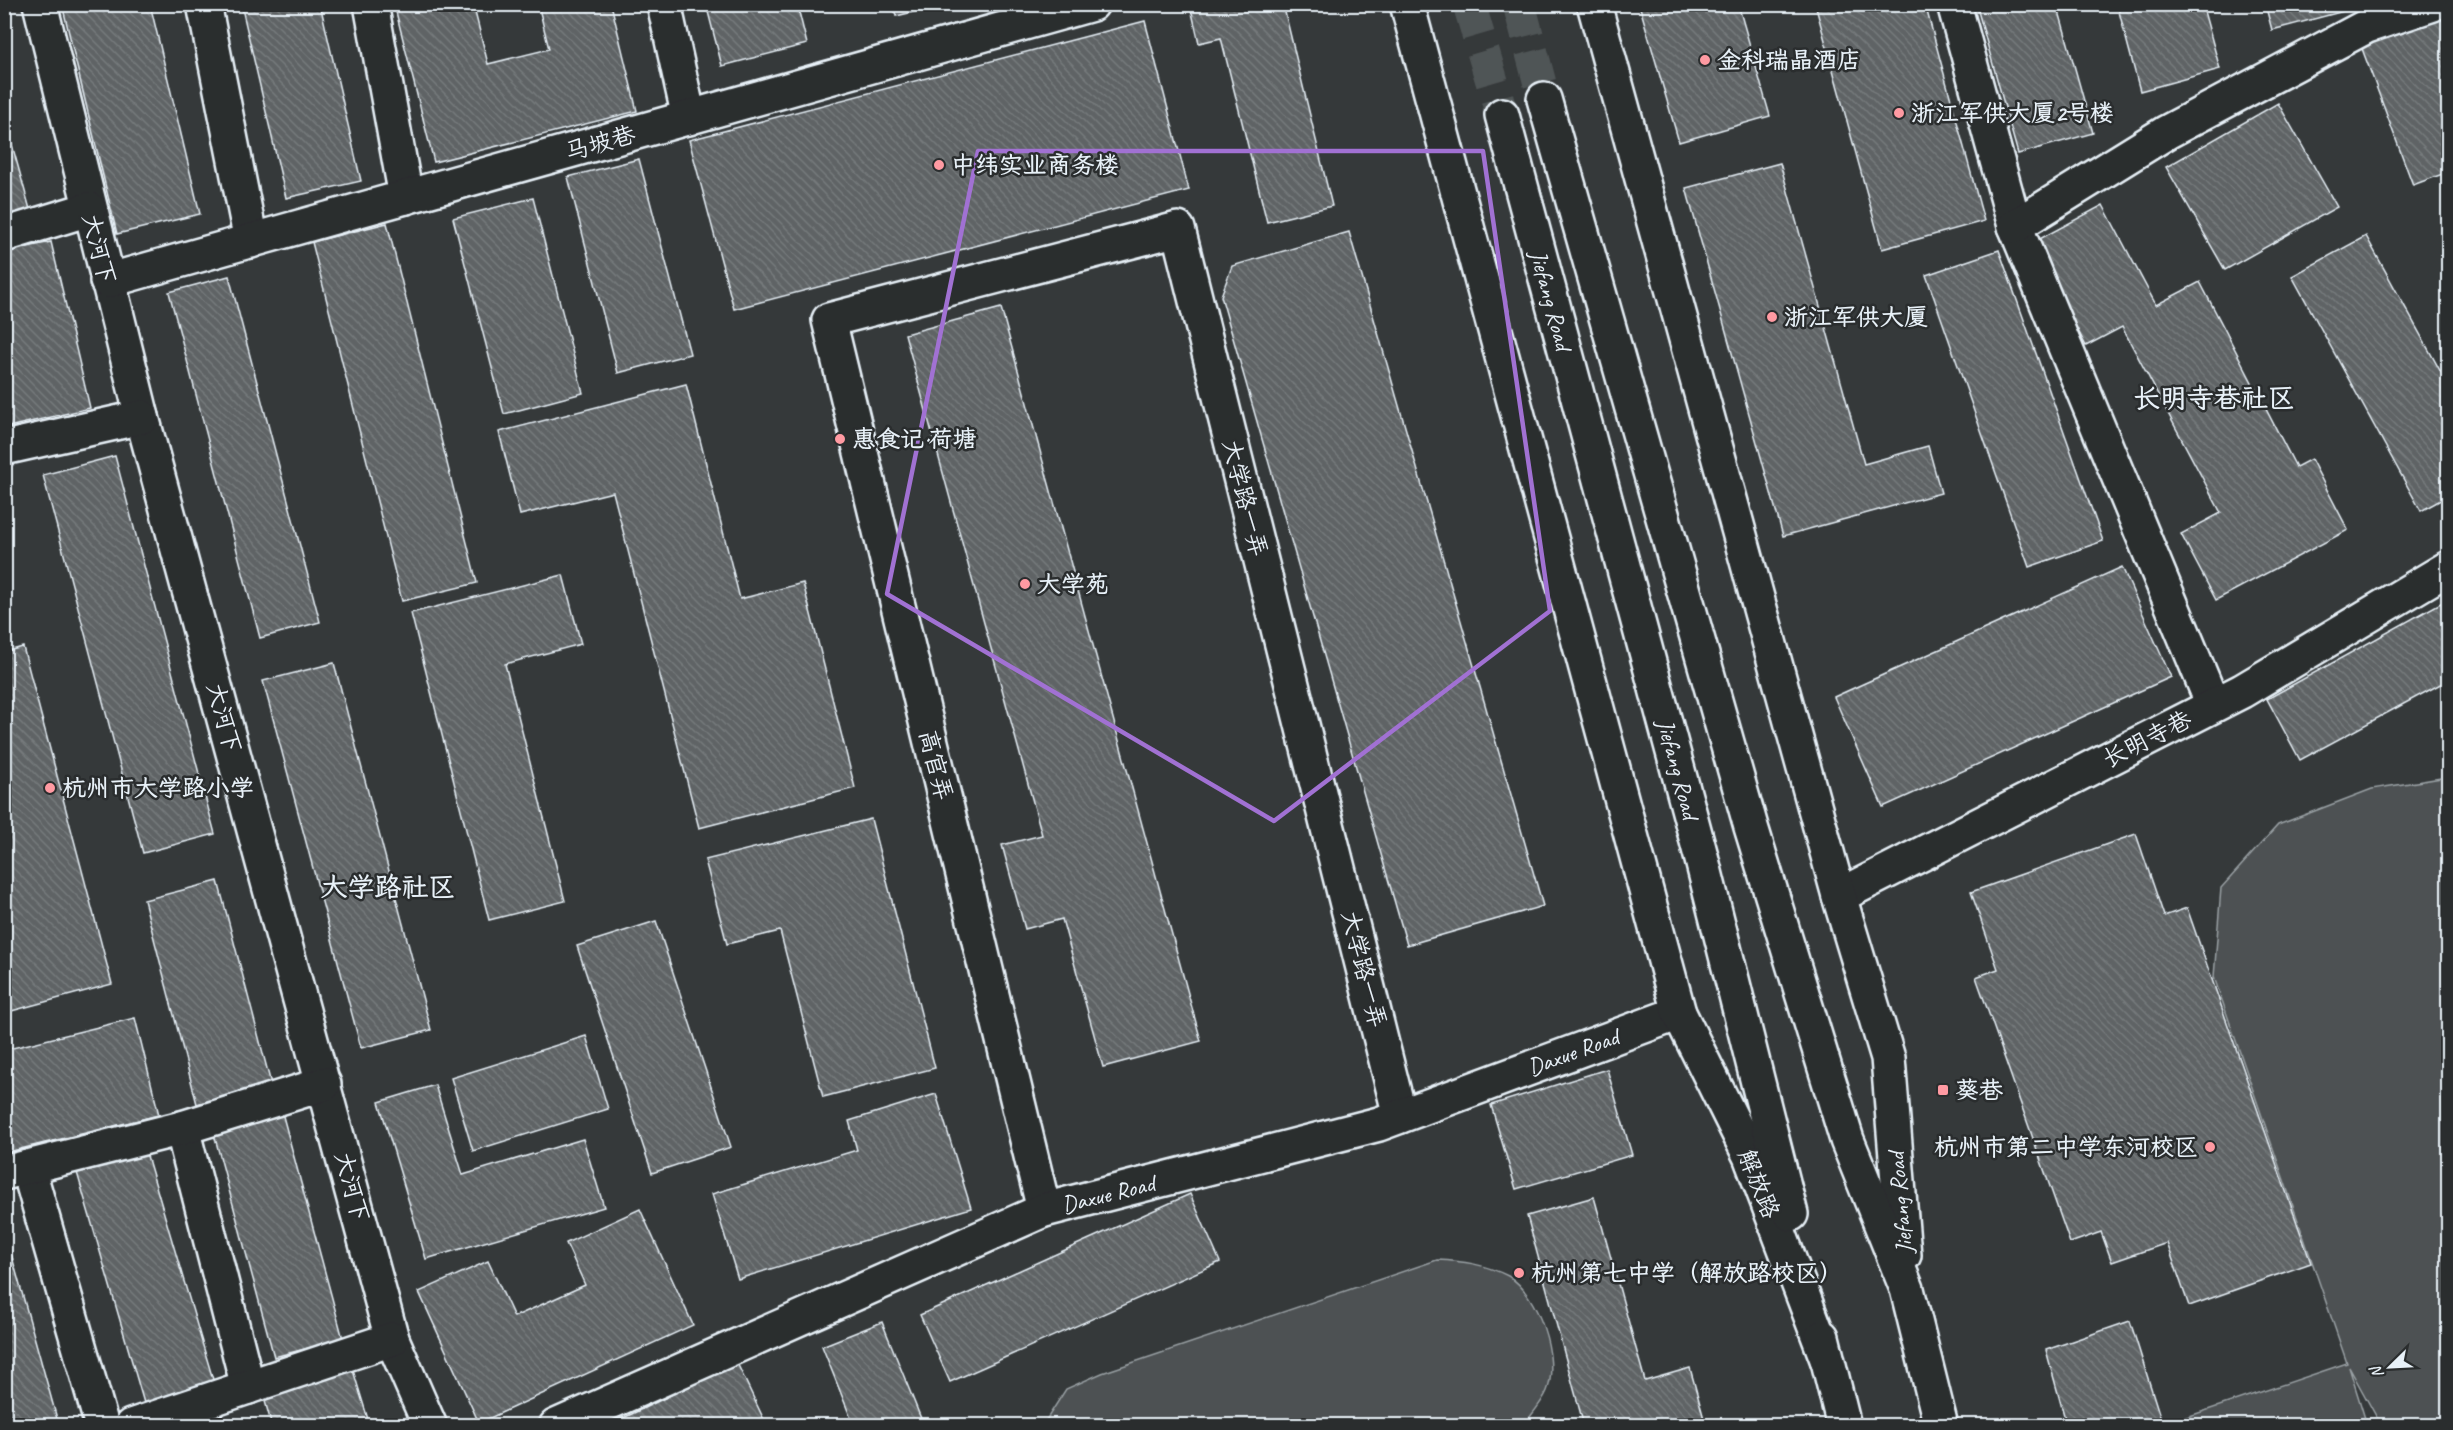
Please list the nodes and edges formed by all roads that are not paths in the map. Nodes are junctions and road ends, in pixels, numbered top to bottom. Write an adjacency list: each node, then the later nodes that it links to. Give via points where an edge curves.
1 (40, 4): 15 (main road, 大河下)
2 (204, 4): 18 (main road)
3 (371, 4): 14 (main road)
4 (664, 4): 13 (main road)
5 (1092, 4): 10 (main road, 马坡巷)
6 (1407, 4): 26 (main road)
7 (1594, 4): 25 (main road, Jiefang Road)
8 (1954, 4): 16 (main road)
9 (2433, 4): 16 (main road, via 2367,26 2167,132)
10 (1050, 10): 13 (main road, 马坡巷)
11 (1544, 99): 32 (main road, Jiefang Road, via 1751,827 1847,1140)
12 (1502, 115): 34 (main road, Jiefang Road, via 1701,856)
13 (689, 118): 14 (main road, 马坡巷)
14 (406, 197): 18 (main road, 马坡巷)
15 (89, 209): 17 (main road); 19 (main road, 大河下)
16 (2015, 226): 24 (main road)
17 (4, 236)
18 (251, 240): 19 (main road, 马坡巷)
19 (107, 281): 21 (main road, 大河下)
20 (829, 320): 28 (main road, 大学路一弄, via 1178,229); 31 (main road, 高官弄)
21 (142, 417): 22 (main road); 27 (main road, 大河下)
22 (4, 448)
23 (2448, 568): 24 (main road, 长明寺巷)
24 (2214, 705): 25 (main road, 长明寺巷)
25 (1839, 896): 32 (main road, Jiefang Road, via 1888,1058)
26 (1679, 1013): 28 (main road, Daxue Road); 34 (main road, 解放路, via 1750,1156)
27 (324, 1084): 29 (main road); 33 (main road, 大河下)
28 (1401, 1116): 31 (main road, Daxue Road)
29 (182, 1128): 30 (main road); 35 (main road)
30 (16, 1170): 36 (main road)
31 (1044, 1210): 39 (main road, Daxue Road)
32 (1907, 1289): 41 (main road, Jiefang Road)
33 (392, 1339): 35 (main road); 38 (main road, 大河下)
34 (1827, 1359): 40 (main road, Jiefang Road)
35 (248, 1387): 37 (main road)
36 (102, 1425)
37 (131, 1425)
38 (430, 1425)
39 (556, 1425)
40 (1844, 1425)
41 (1941, 1425)

